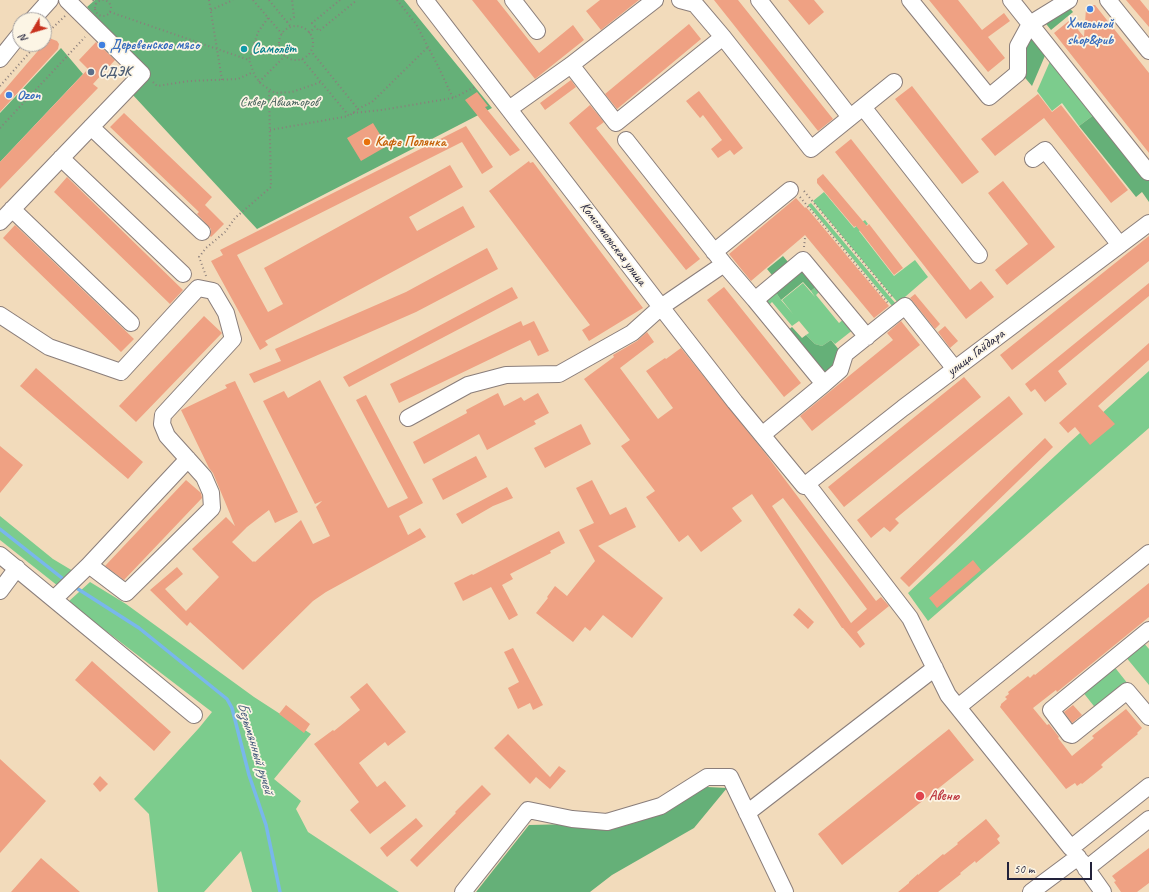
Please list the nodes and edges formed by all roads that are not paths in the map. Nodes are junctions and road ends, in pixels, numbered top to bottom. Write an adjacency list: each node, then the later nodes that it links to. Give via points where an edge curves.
1 (50, 0): 12 (street)
2 (425, 0): 22 (street, Комсомольская улица)
3 (513, 0): 14 (street)
4 (656, 0): 19 (street)
5 (759, 0): 23 (street)
6 (910, 0): 13 (street, via 989,98 1018,73 1018,46)
7 (1010, 0): 13 (street)
8 (1069, 0): 13 (street)
9 (1108, 0): 17 (street)
10 (692, 1): 15 (street)
11 (71, 4): 24 (street, via 142,74)
12 (39, 12)
13 (1030, 24): 28 (street)
14 (538, 31)
15 (723, 37): 19 (street, via 616,123); 23 (street, via 811,148)
16 (12, 44): 18 (street)
17 (1149, 50)
18 (0, 59)
19 (571, 65): 22 (street)
20 (894, 82): 21 (street)
21 (863, 107): 23 (street); 35 (street)
22 (509, 109): 39 (street, Комсомольская улица)
23 (850, 117)
24 (91, 127): 26 (street); 33 (street)
25 (626, 140): 36 (street)
26 (61, 158): 30 (street); 37 (street)
27 (1033, 159): 34 (street, via 1045,150)
28 (1148, 172)
29 (797, 191): 36 (street)
30 (12, 209): 31 (street); 41 (street)
31 (0, 222)
32 (1149, 223): 34 (street, улица Гайдара)
33 (202, 232)
34 (1120, 245): 43 (street, улица Гайдара)
35 (979, 255)
36 (719, 258): 38 (street); 39 (street)
37 (183, 274)
38 (755, 300): 42 (street, via 803,260); 44 (street)
39 (661, 307): 45 (street, via 632,334 559,374 506,375 468,385); 46 (street, Комсомольская улица)
40 (0, 316): 47 (street, via 49,347 121,372 198,288 213,291 226,313 233,339 163,415 162,424 167,436)
41 (131, 323)
42 (867, 336): 43 (street, via 905,306); 44 (street, via 845,354 840,370)
43 (955, 369): 48 (street, улица Гайдара)
44 (824, 384): 46 (street)
45 (408, 418)
46 (762, 435): 48 (street, Комсомольская улица)
47 (188, 459): 51 (street); 51 (street, via 204,477 211,493 212,508 126,593)
48 (805, 485): 56 (street, Комсомольская улица, via 910,618)
49 (1149, 553): 57 (street)
50 (0, 555): 52 (street)
51 (89, 565): 54 (street)
52 (17, 568): 53 (street); 54 (street)
53 (0, 591)
54 (54, 599): 58 (street)
55 (1149, 630): 59 (street, via 1050,710 1068,734 1072,735 1127,691)
56 (935, 668): 57 (street, Комсомольская улица, via 948,694); 61 (street)
57 (958, 707): 63 (street, Комсомольская улица)
58 (194, 715)
59 (1149, 717)
60 (1149, 786): 63 (street)
61 (747, 813): 64 (street, via 730,777 707,777 661,806 607,822 572,819 528,810); 65 (street)
62 (1149, 819): 63 (street)
63 (1079, 858): 66 (street); 67 (street, Комсомольская улица)
64 (463, 892)
65 (785, 892)
66 (1031, 892)
67 (1103, 892)

